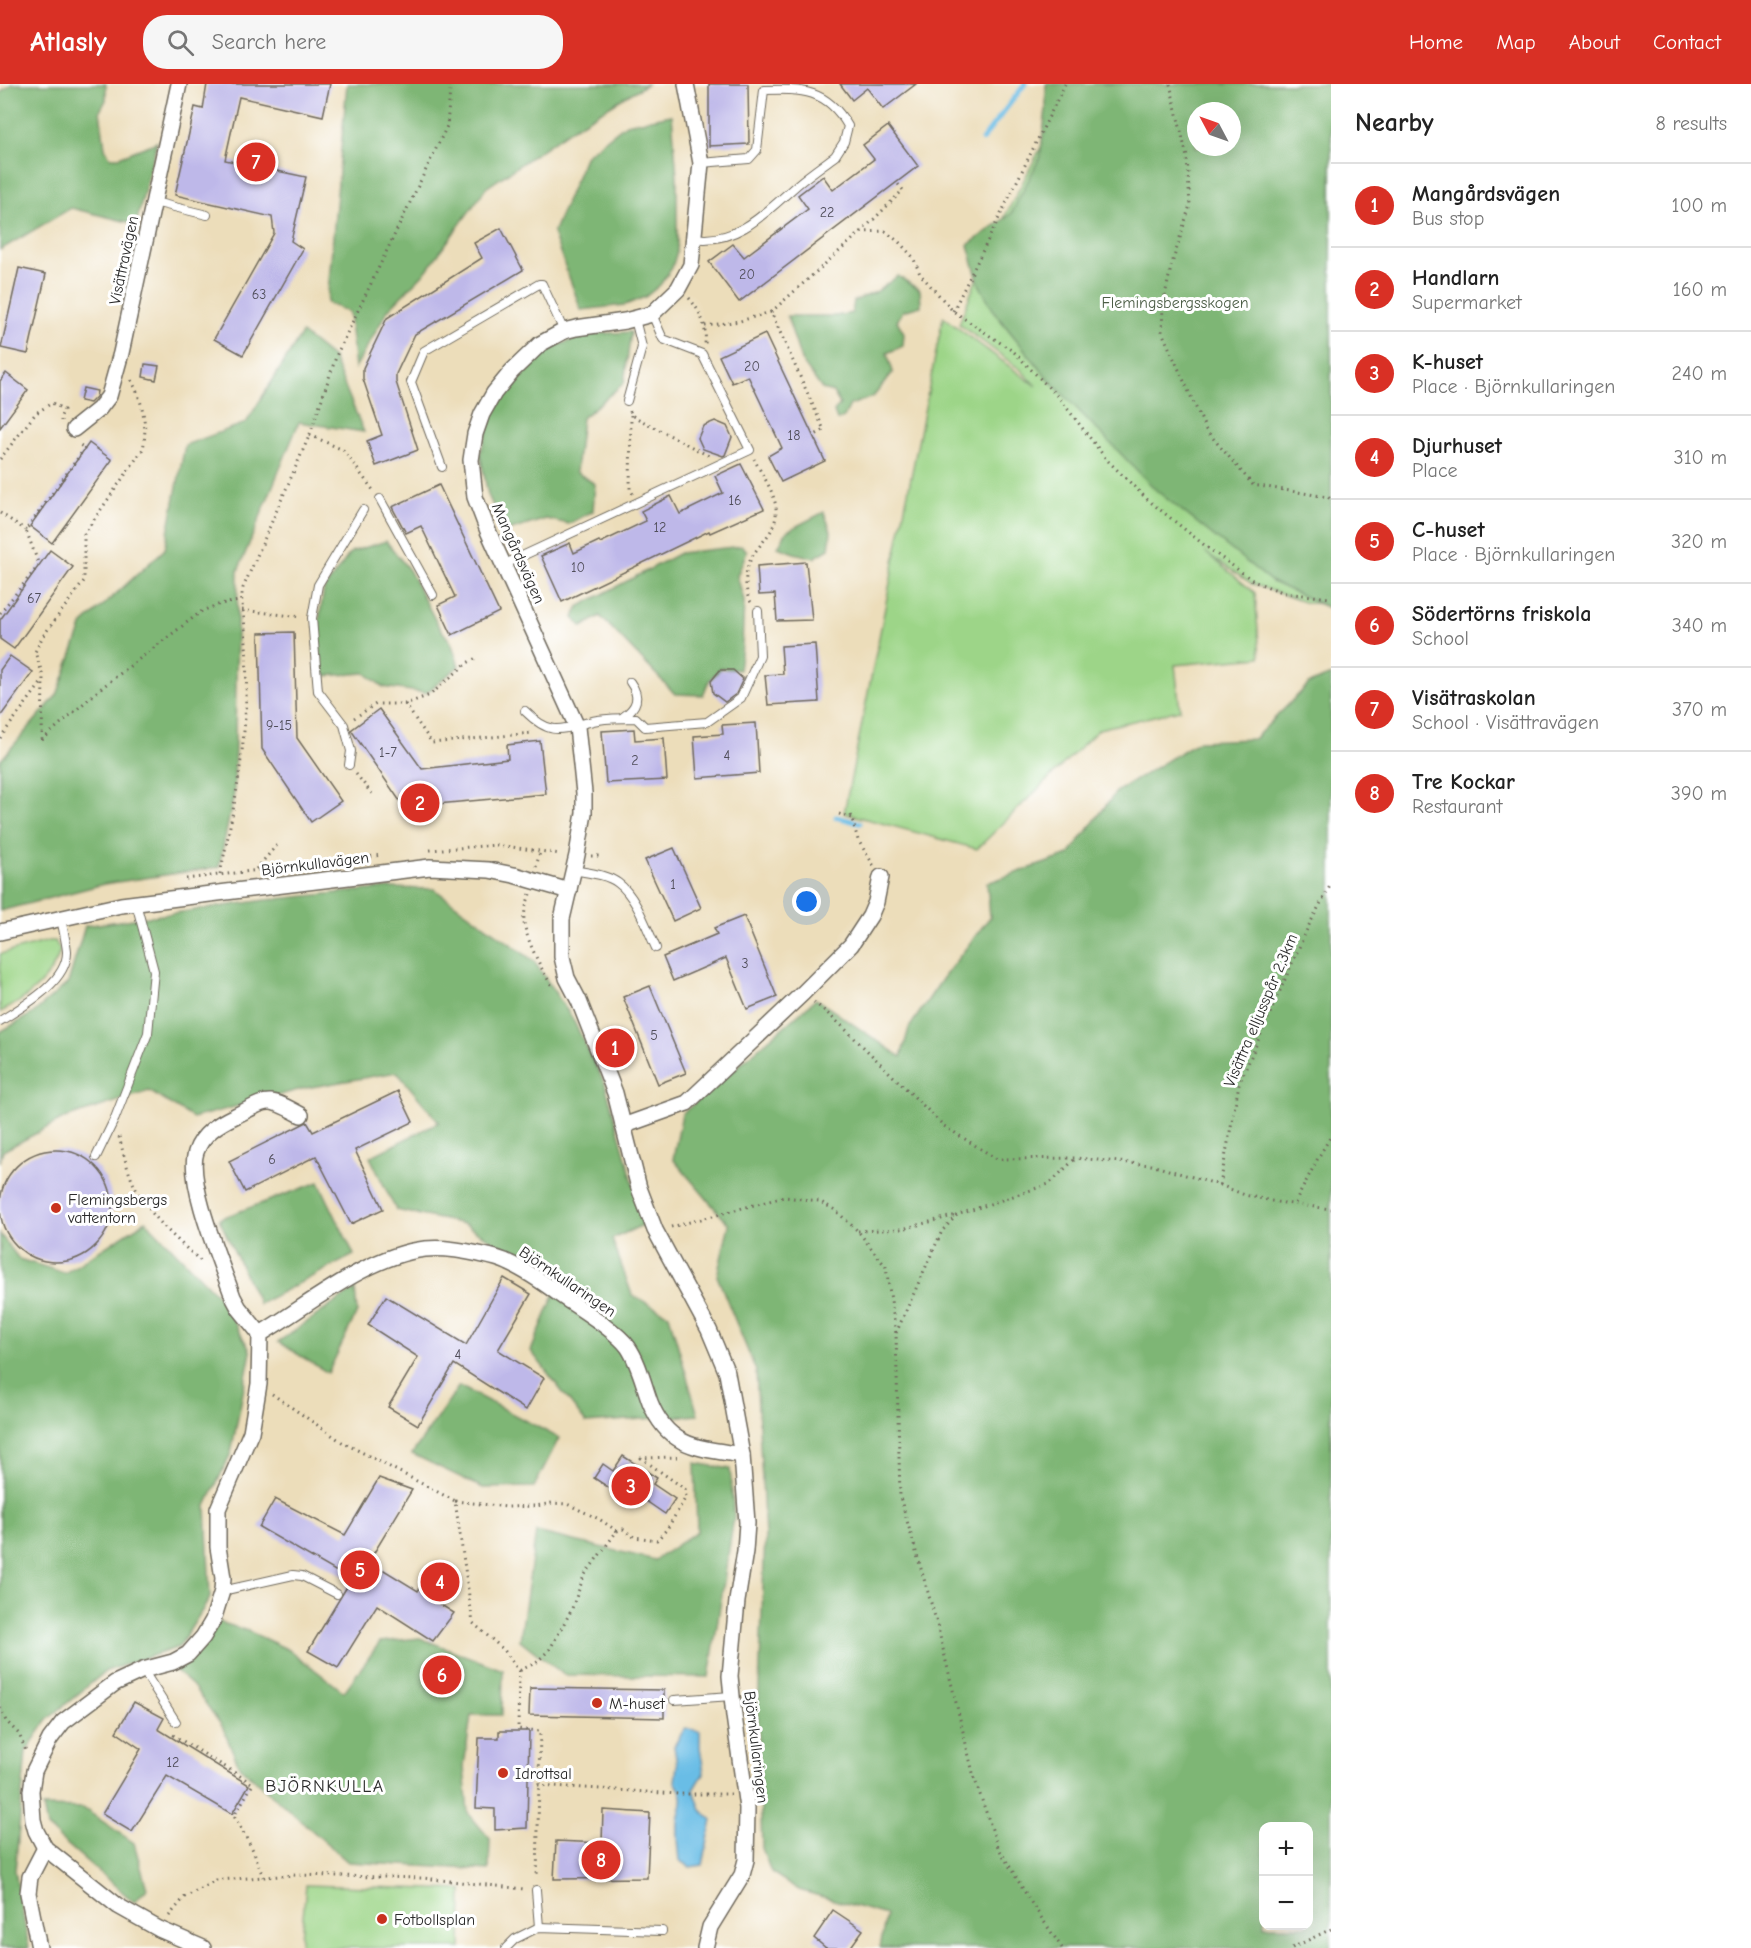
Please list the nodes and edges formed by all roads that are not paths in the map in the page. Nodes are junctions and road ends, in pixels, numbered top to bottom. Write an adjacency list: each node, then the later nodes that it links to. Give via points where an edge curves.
1 (179, 84): 5 (street, Visättravägen)
2 (686, 84): 4 (street, Mangårdsvägen)
3 (762, 87): 4 (lane, via 757,150 750,159); 7 (lane, via 823,97 848,126 844,142 835,156 744,229 725,238)
4 (701, 163): 7 (street, Mangårdsvägen)
5 (154, 202): 6 (lane); 12 (street, Visättravägen, via 109,396)
6 (207, 215)
7 (694, 238): 8 (street, Mangårdsvägen, via 691,265 683,280)
8 (652, 314): 9 (street, Mangårdsvägen); 16 (lane, via 663,339 702,354 750,450)
9 (635, 319): 10 (street, Mangårdsvägen); 11 (lane, via 642,347)
10 (564, 331): 13 (lane, via 539,284 424,351 411,382); 16 (street, Mangårdsvägen, via 540,344 512,371 494,393 475,434 471,460 475,497)
11 (627, 401)
12 (71, 434)
13 (442, 467)
14 (380, 499): 17 (lane)
15 (363, 510): 23 (lane, via 318,585 312,618 318,691 344,725 351,751)
16 (505, 564): 22 (street, Mangårdsvägen)
17 (433, 594)
18 (758, 611): 21 (lane, via 760,656 741,698 707,722 645,727 636,718)
19 (630, 682): 21 (lane, via 638,697 636,706)
20 (525, 711): 22 (lane, via 544,726 558,730)
21 (621, 718): 22 (lane)
22 (577, 727): 24 (street, Mangårdsvägen, via 584,813)
23 (349, 765)
24 (573, 870): 26 (street, Mangårdsvägen); 30 (lane, via 618,883 634,902)
25 (881, 878): 33 (street, via 873,909 851,945 803,993 687,1103)
26 (569, 891): 27 (street, Björnkullavägen, via 489,870 430,867); 33 (street, Björnkullaringen, via 562,919 562,957 615,1093)
27 (136, 903): 28 (street, Björnkullavägen); 34 (lane, via 154,971 148,1033)
28 (61, 918): 29 (street, Björnkullavägen); 31 (lane, via 67,954 59,976 36,998)
29 (0, 932)
30 (656, 948)
31 (0, 1022)
32 (301, 1116): 35 (street, via 275,1101 264,1102 214,1127 195,1154 193,1167 201,1205 225,1274 239,1308)
33 (623, 1126): 36 (street, Björnkullaringen, via 655,1230 709,1330 727,1373)
34 (96, 1157)
35 (260, 1334): 36 (street, Björnkullaringen, via 381,1261 425,1249 457,1249 494,1258 531,1275 627,1346 650,1403 673,1435 685,1444); 37 (street, via 259,1384 250,1432 218,1509)
36 (742, 1455): 40 (street, Björnkullaringen, via 747,1523 731,1653)
37 (222, 1591): 38 (lane, via 293,1575); 39 (street, via 213,1620 188,1654)
38 (338, 1594)
39 (143, 1671): 42 (lane); 43 (street, via 115,1683 63,1722 50,1739 33,1771 31,1791 33,1820)
40 (732, 1696): 41 (lane); 50 (street, Björnkullaringen, via 747,1808 746,1860 742,1875 710,1927)
41 (674, 1700)
42 (176, 1722)
43 (45, 1848): 47 (street, via 30,1877 28,1893); 48 (street, via 118,1906)
44 (536, 1890): 45 (lane)
45 (539, 1928): 46 (lane); 49 (lane, via 515,1939)
46 (662, 1931)
47 (39, 1948)
48 (203, 1948)
49 (506, 1948)
50 (705, 1948)

